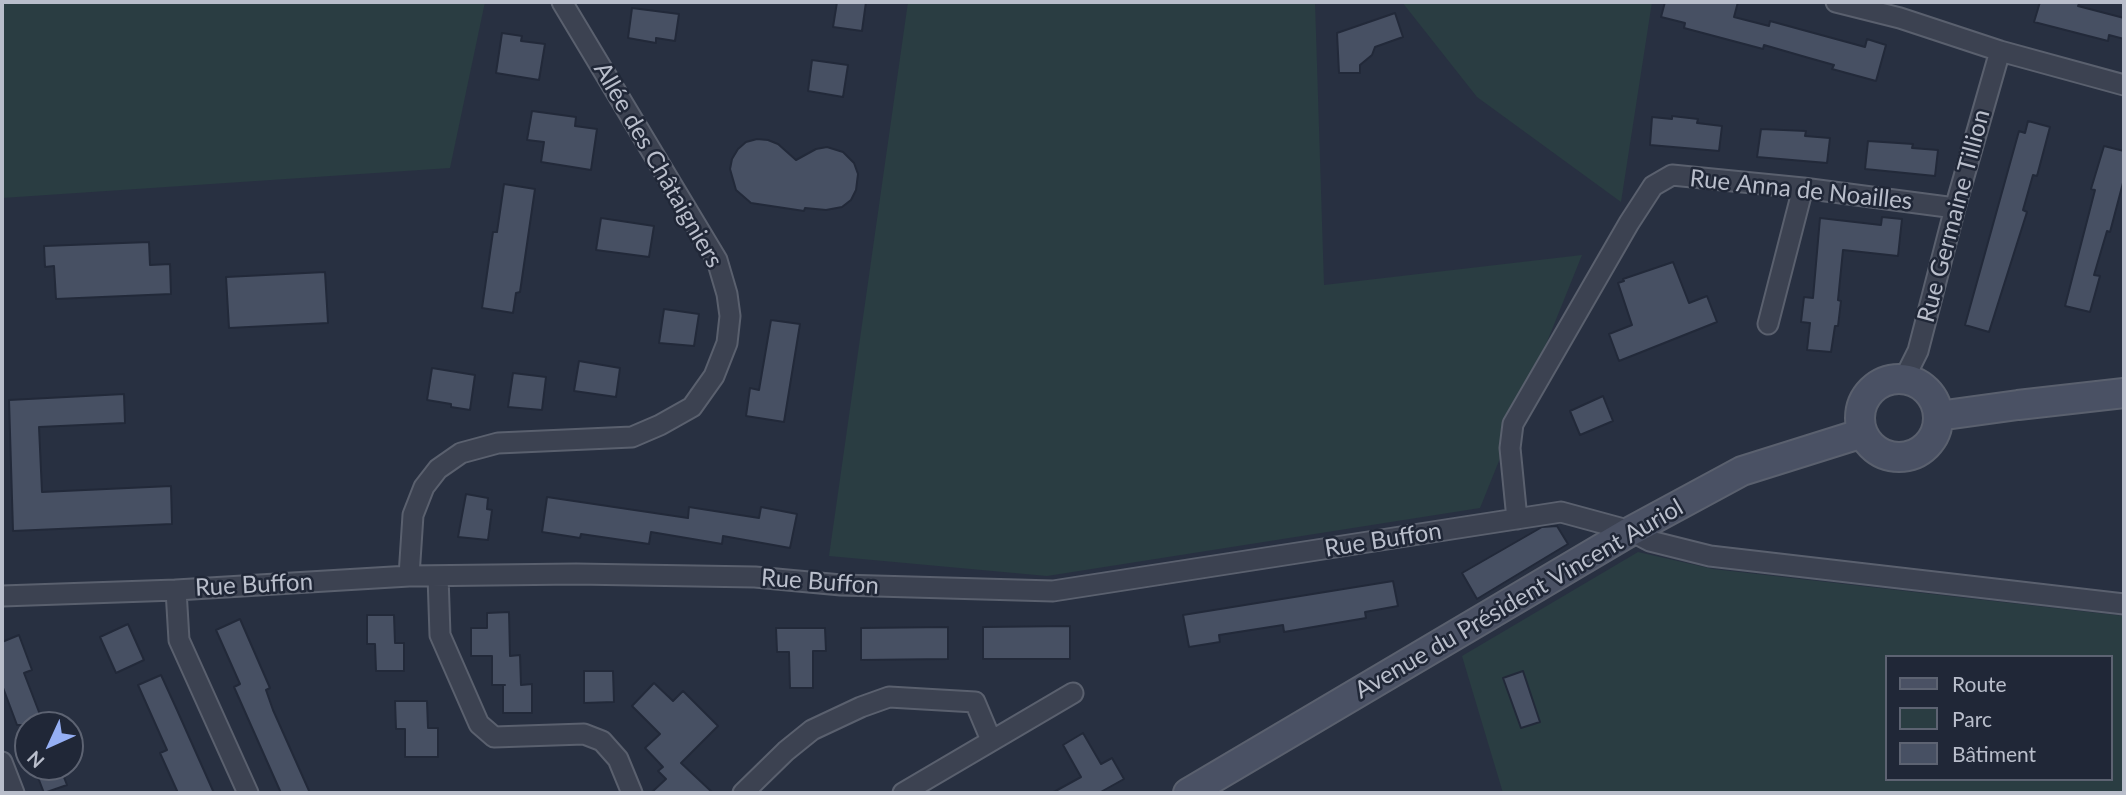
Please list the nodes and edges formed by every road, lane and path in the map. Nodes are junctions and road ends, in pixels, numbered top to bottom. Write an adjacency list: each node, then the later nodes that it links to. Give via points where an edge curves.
1 (562, 2): 15 (street, Allée des Châtaigniers, via 717,260 730,316 727,343 714,376 691,407 660,425 632,437 498,443 461,453 438,469 424,487 413,515)
2 (1836, 2): 3 (street)
3 (1902, 10): 4 (street)
4 (2000, 51): 5 (street); 7 (street, Rue Germaine Tillion)
5 (2124, 85)
6 (1803, 188): 7 (street, Rue Anna de Noailles); 8 (street); 13 (street, Rue Anna de Noailles, via 1671,175 1653,186 1513,424 1510,448)
7 (1955, 208): 9 (street, Rue Germaine Tillion, via 1918,351)
8 (1768, 324)
9 (1904, 379): 11 (main road, via 1924,388); 12 (main road, via 1881,383 1865,399)
10 (2124, 393): 11 (main road)
11 (1938, 416): 12 (main road, via 1933,437 1907,457 1886,455)
12 (1863, 433): 14 (main road, Avenue du Président Vincent Auriol, via 1742,471)
13 (1517, 519): 14 (street, Rue Buffon, via 1561,512); 16 (street, Rue Buffon, via 1053,591 841,585 755,577)
14 (1631, 531): 19 (street, Rue Buffon, via 1650,541 1710,556); 28 (main road, Avenue du Président Vincent Auriol)
15 (409, 576): 16 (street, Rue Buffon); 17 (street, Rue Buffon)
16 (438, 576): 25 (street, via 440,635 479,724 494,737 583,734 602,741 618,759)
17 (176, 590): 18 (street, Rue Buffon); 24 (street, via 179,640)
18 (2, 596)
19 (2124, 604)
20 (1073, 693): 21 (street)
21 (991, 740): 26 (street, via 975,702 889,697 812,730); 27 (street)
22 (2, 762): 23 (street)
23 (14, 793)
24 (248, 793)
25 (632, 793)
26 (743, 793)
27 (903, 793)
28 (1188, 793)

